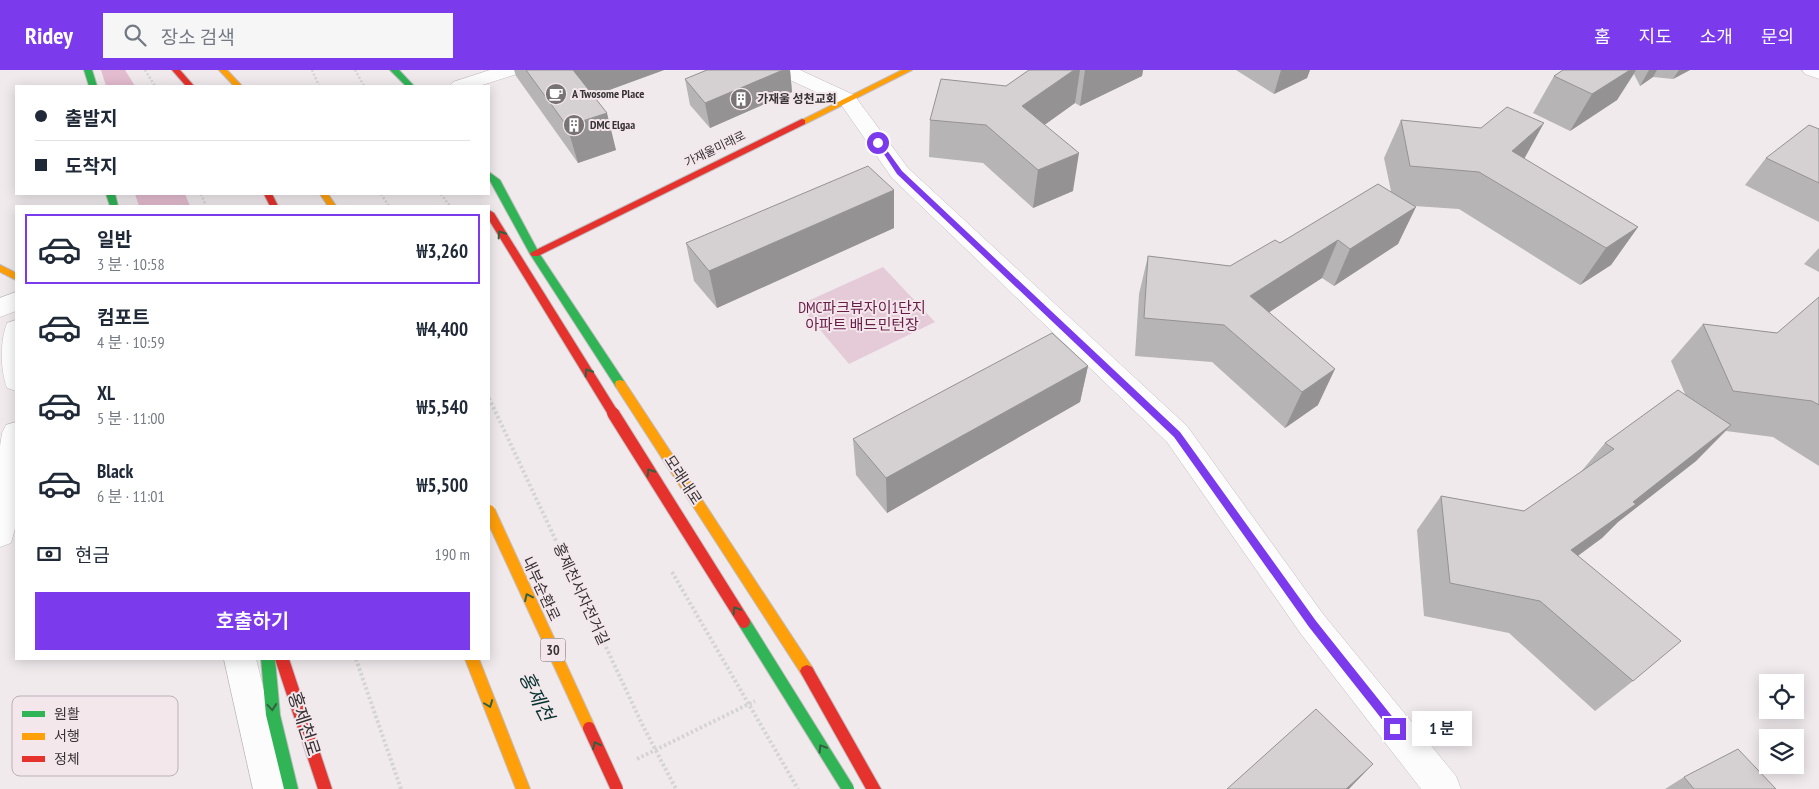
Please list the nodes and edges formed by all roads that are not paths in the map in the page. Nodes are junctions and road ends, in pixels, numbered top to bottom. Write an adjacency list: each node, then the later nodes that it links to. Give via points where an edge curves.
1 (88, 70): 12 (main road)
2 (176, 70): 13 (main road)
3 (223, 70): 14 (main road)
4 (394, 70): 15 (main road)
5 (402, 70): 16 (main road)
6 (406, 70): 17 (main road)
7 (510, 70): 18 (street)
8 (784, 70): 19 (street)
9 (908, 70): 19 (main road, 가재울미래로)
10 (1812, 70): 11 (street)
11 (1819, 73)
12 (94, 85)
13 (189, 85)
14 (237, 85)
15 (410, 85)
16 (410, 85)
17 (411, 85)
18 (463, 85)
19 (847, 99): 22 (main road, 가재울미래로); 43 (street, via 900,172 1177,434 1312,624)
20 (490, 176): 22 (main road, 모래내로)
21 (490, 215): 41 (main road, one-way to 21, bridge)
22 (535, 254): 42 (main road, 모래내로, via 809,673)
23 (0, 268): 24 (main road)
24 (15, 276)
25 (15, 300): 26 (street)
26 (0, 308)
27 (15, 332): 28 (street, via 7,355)
28 (15, 378)
29 (15, 439): 31 (street)
30 (490, 513): 40 (main road, 내부순환로 / 30, one-way to 30, bridge)
31 (0, 534)
32 (240, 660): 36 (street)
33 (268, 660): 37 (main road, one-way to 37, via 273,715)
34 (282, 660): 38 (main road, 홍제천로)
35 (472, 660): 39 (main road, one-way to 39)
36 (271, 789)
37 (291, 789)
38 (325, 789)
39 (523, 789)
40 (617, 789)
41 (848, 789)
42 (874, 789)
43 (1442, 789)

